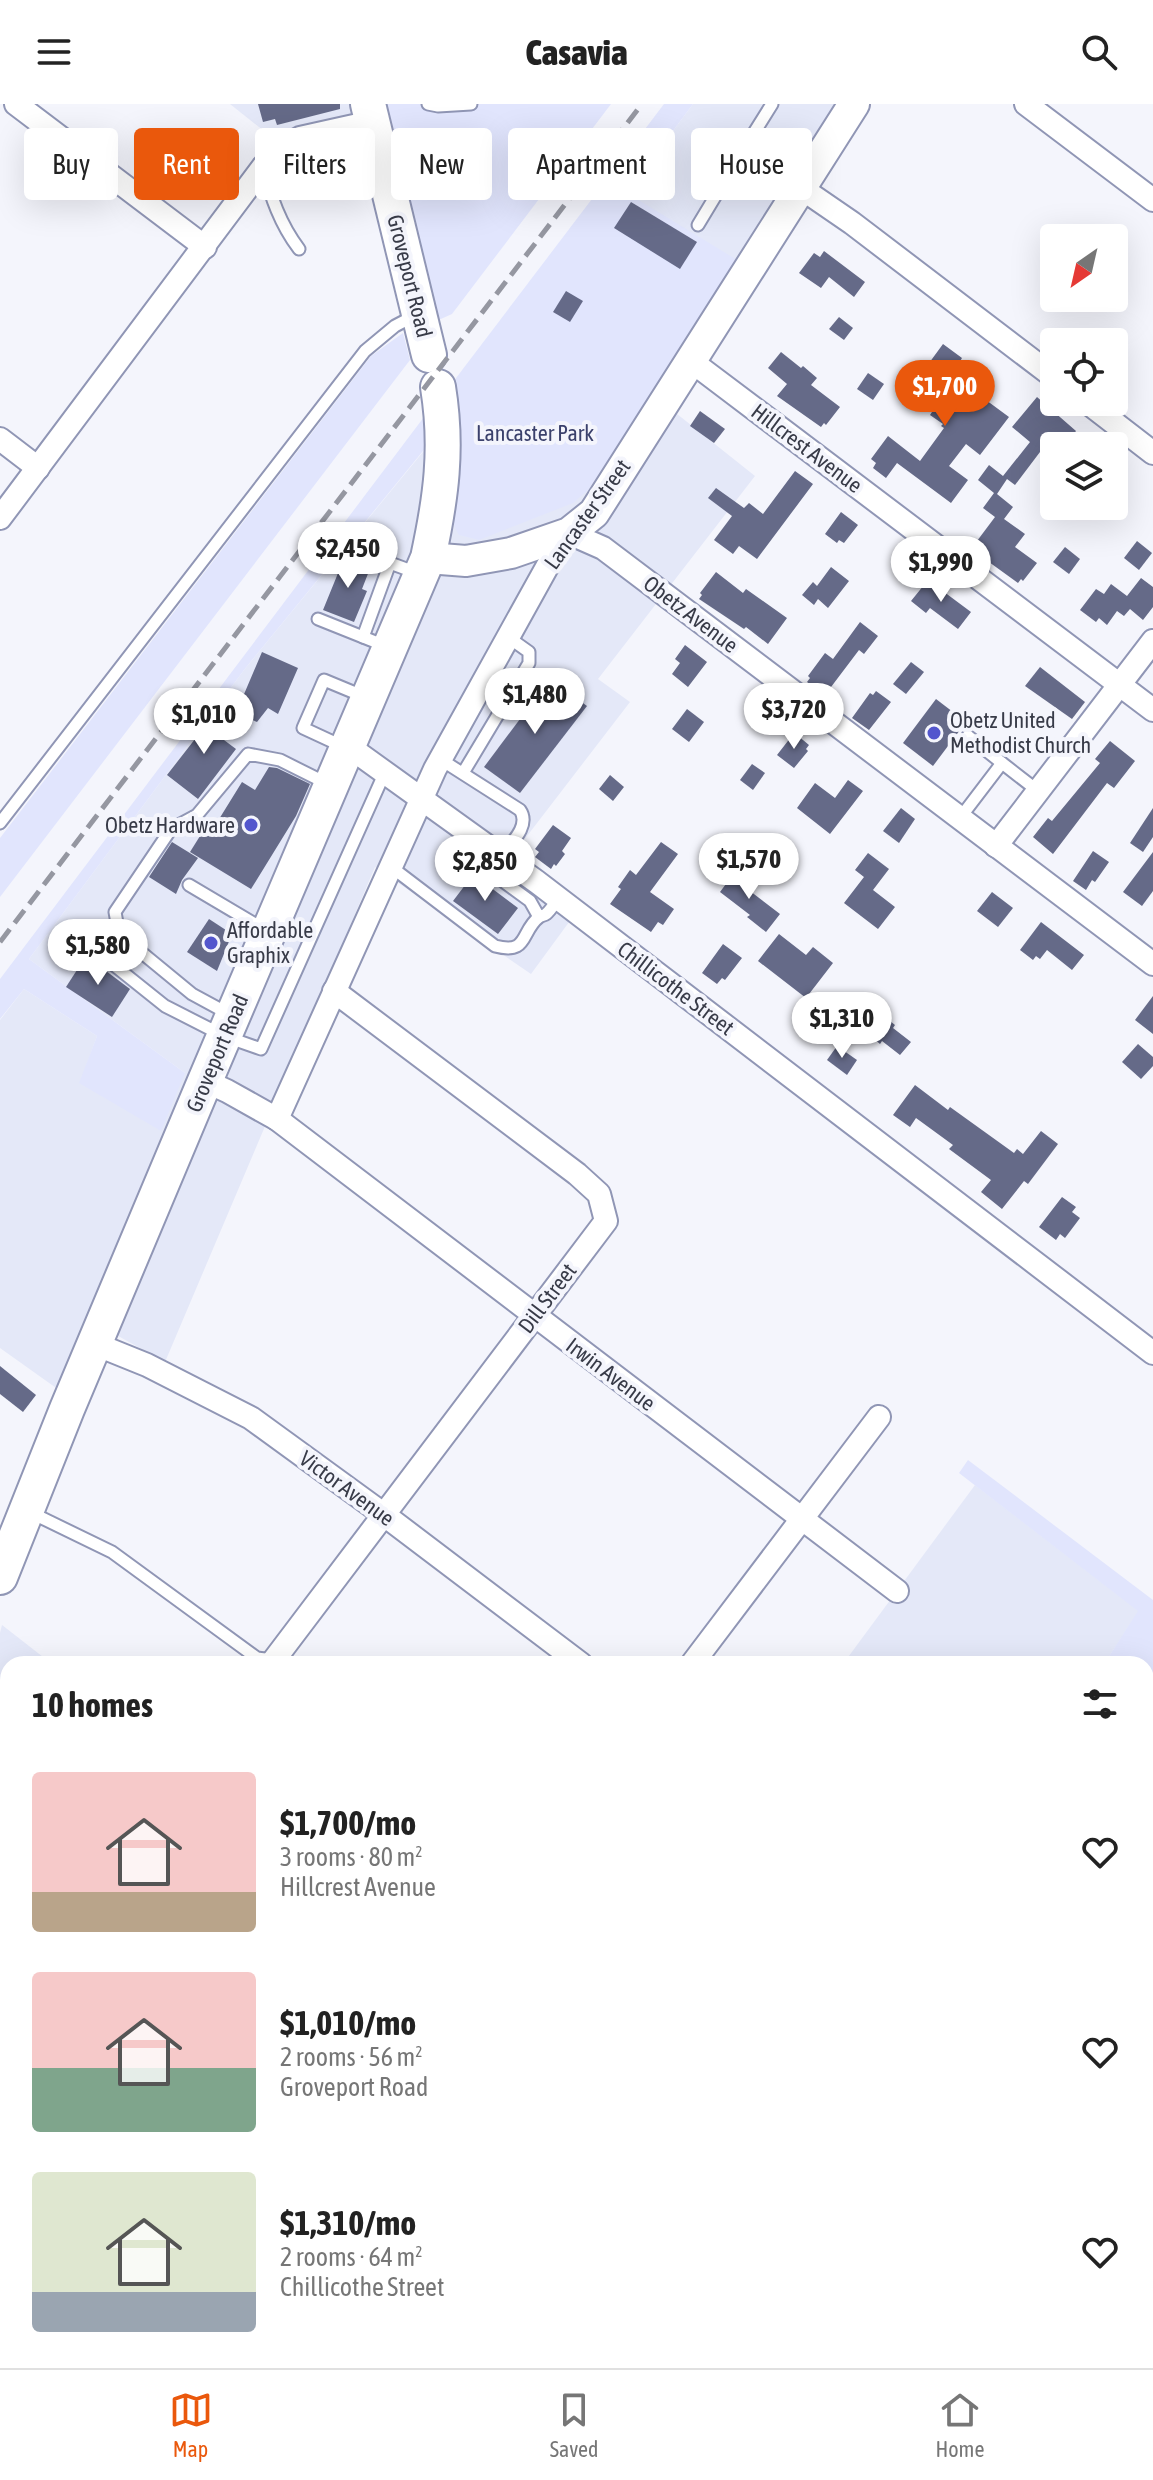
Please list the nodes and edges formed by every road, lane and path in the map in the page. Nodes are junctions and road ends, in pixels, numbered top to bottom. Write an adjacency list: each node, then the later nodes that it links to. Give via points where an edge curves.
1 (16, 104): 18 (street)
2 (428, 104): 3 (lane)
3 (471, 104)
4 (772, 104): 9 (lane)
5 (854, 104): 10 (street, Lancaster Street)
6 (1026, 104): 16 (street)
7 (370, 113): 8 (street); 20 (main road, Groveport Road)
8 (328, 128)
9 (757, 128)
10 (812, 171)
11 (255, 178): 18 (street)
12 (812, 196): 22 (street)
13 (272, 200): 19 (lane)
14 (713, 200): 17 (lane)
15 (793, 200): 21 (street, Lancaster Street)
16 (1153, 200)
17 (698, 225)
18 (205, 247): 26 (street)
19 (299, 249)
20 (418, 314): 30 (main road, Groveport Road, via 444,421 444,461 438,512); 48 (lane, via 365,351)
21 (691, 361): 28 (street, Lancaster Street, via 599,506); 35 (street, Hillcrest Avenue)
22 (1040, 366)
23 (1105, 416): 25 (street)
24 (0, 439): 26 (street)
25 (1153, 453)
26 (38, 468): 27 (street)
27 (0, 518)
28 (569, 533): 30 (street, via 490,558); 32 (street, Lancaster Street); 47 (street, Obetz Avenue, via 603,548)
29 (359, 547): 30 (lane)
30 (413, 566): 34 (main road, Groveport Road)
31 (318, 619): 34 (lane)
32 (508, 637): 40 (street, Lancaster Street); 43 (lane, via 529,652 529,663)
33 (1153, 641): 35 (street)
34 (377, 643): 36 (main road, Groveport Road)
35 (1120, 685): 37 (street, Hillcrest Avenue); 45 (street)
36 (369, 699): 39 (main road, Groveport Road); 39 (lane, via 324,680 303,728)
37 (1153, 710)
38 (968, 736): 41 (lane)
39 (348, 747): 42 (street, Chillicothe Street); 44 (main road, Groveport Road)
40 (440, 759): 43 (lane); 46 (street, Lancaster Street)
41 (1002, 763): 45 (lane); 47 (lane)
42 (385, 772): 46 (street, Chillicothe Street); 59 (lane, via 261,1049)
43 (463, 773): 50 (lane, via 524,816 524,825)
44 (332, 786): 55 (main road, Groveport Road); 59 (lane, via 280,760 248,754 197,815 171,829 115,912 119,934)
45 (1038, 791): 49 (street)
46 (420, 798): 50 (street, Chillicothe Street); 51 (street, Lancaster Street)
47 (960, 818): 49 (street, Obetz Avenue)
48 (0, 823)
49 (996, 846): 57 (street, Obetz Avenue)
50 (497, 854): 53 (street, Chillicothe Street); 54 (lane, via 485,868 530,901)
51 (390, 866): 54 (lane, via 495,946 514,948); 58 (street, Lancaster Street)
52 (189, 885): 55 (lane)
53 (558, 899): 54 (lane); 64 (street, Chillicothe Street)
54 (539, 917)
55 (269, 932): 59 (main road, Groveport Road)
56 (100, 954): 59 (lane, via 165,1006)
57 (1153, 964)
58 (334, 991): 61 (street, Lancaster Street); 62 (street, Dill Street, via 599,1194 606,1221)
59 (228, 1026): 60 (main road, Groveport Road)
60 (205, 1081): 61 (street, Irwin Avenue); 63 (main road, Groveport Road)
61 (277, 1119): 62 (street, Irwin Avenue)
62 (534, 1315): 67 (street, Dill Street); 68 (street, Irwin Avenue)
63 (95, 1344): 66 (main road, Groveport Road); 67 (street, Victor Avenue, via 251,1418)
64 (1153, 1353)
65 (879, 1417): 68 (street)
66 (24, 1513): 69 (main road, Groveport Road); 71 (lane, via 112,1552)
67 (383, 1514): 72 (street, Dill Street); 73 (street, Victor Avenue)
68 (802, 1519): 70 (street, Irwin Avenue); 74 (street)
69 (0, 1577)
70 (897, 1591)
71 (254, 1656)
72 (276, 1656)
73 (570, 1656)
74 (698, 1656)

